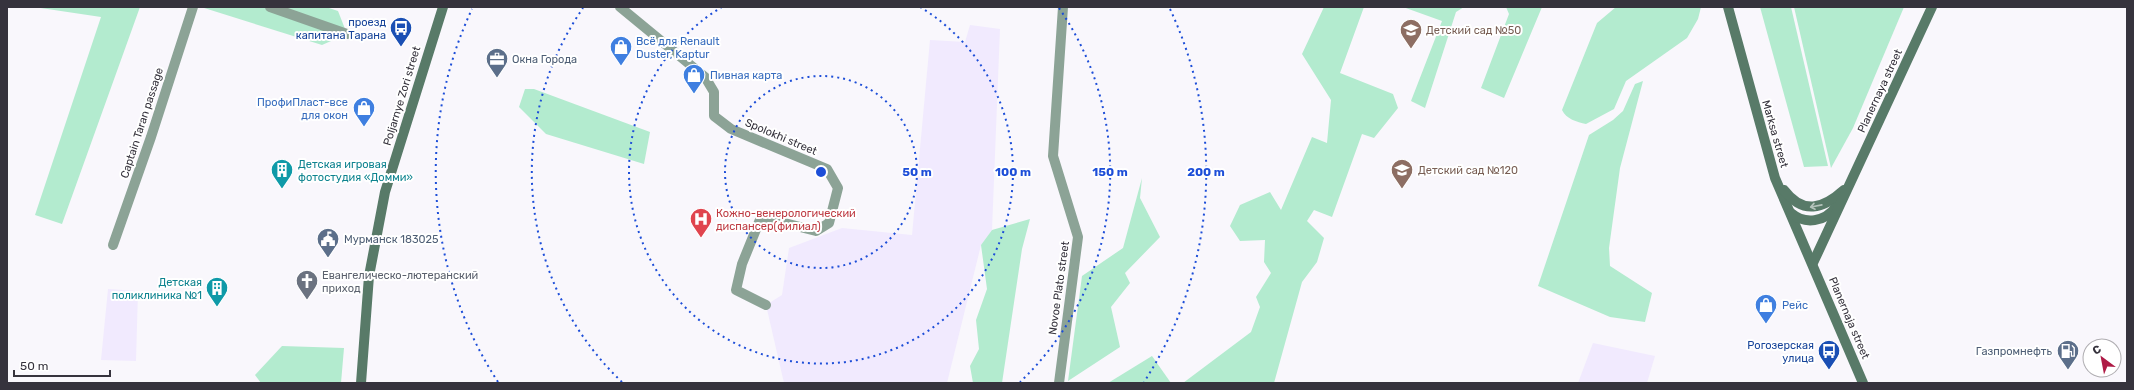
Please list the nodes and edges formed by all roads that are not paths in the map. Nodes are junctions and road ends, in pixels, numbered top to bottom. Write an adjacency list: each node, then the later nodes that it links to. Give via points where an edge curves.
1 (193, 7): 13 (street, Captain Taran passage)
2 (270, 7): 8 (street)
3 (443, 7): 16 (main road, Poljarnye Zori street, via 385,192 369,276)
4 (620, 7): 15 (street, Spolokhi street, via 705,77 714,92 714,116 731,129 827,169 838,188 829,223 816,231 761,217 742,264 736,290)
5 (1063, 7): 17 (street, Novoe Plato street, via 1053,156 1078,237)
6 (1728, 7): 9 (main road, Marksa street)
7 (1932, 7): 10 (main road, Planernaya street)
8 (347, 34)
9 (1775, 178): 10 (main road, one-way to 9, via 1826,203 1813,207 1795,203); 12 (main road, Marksa street)
10 (1848, 186): 11 (main road, Planernaya street)
11 (1840, 201): 12 (main road, via 1830,214 1812,221 1798,219); 14 (main road)
12 (1789, 211): 14 (main road, Marksa street)
13 (113, 245)
14 (1813, 263): 18 (main road, Planernaja street)
15 (766, 305)
16 (361, 383)
17 (1059, 383)
18 (1863, 383)

